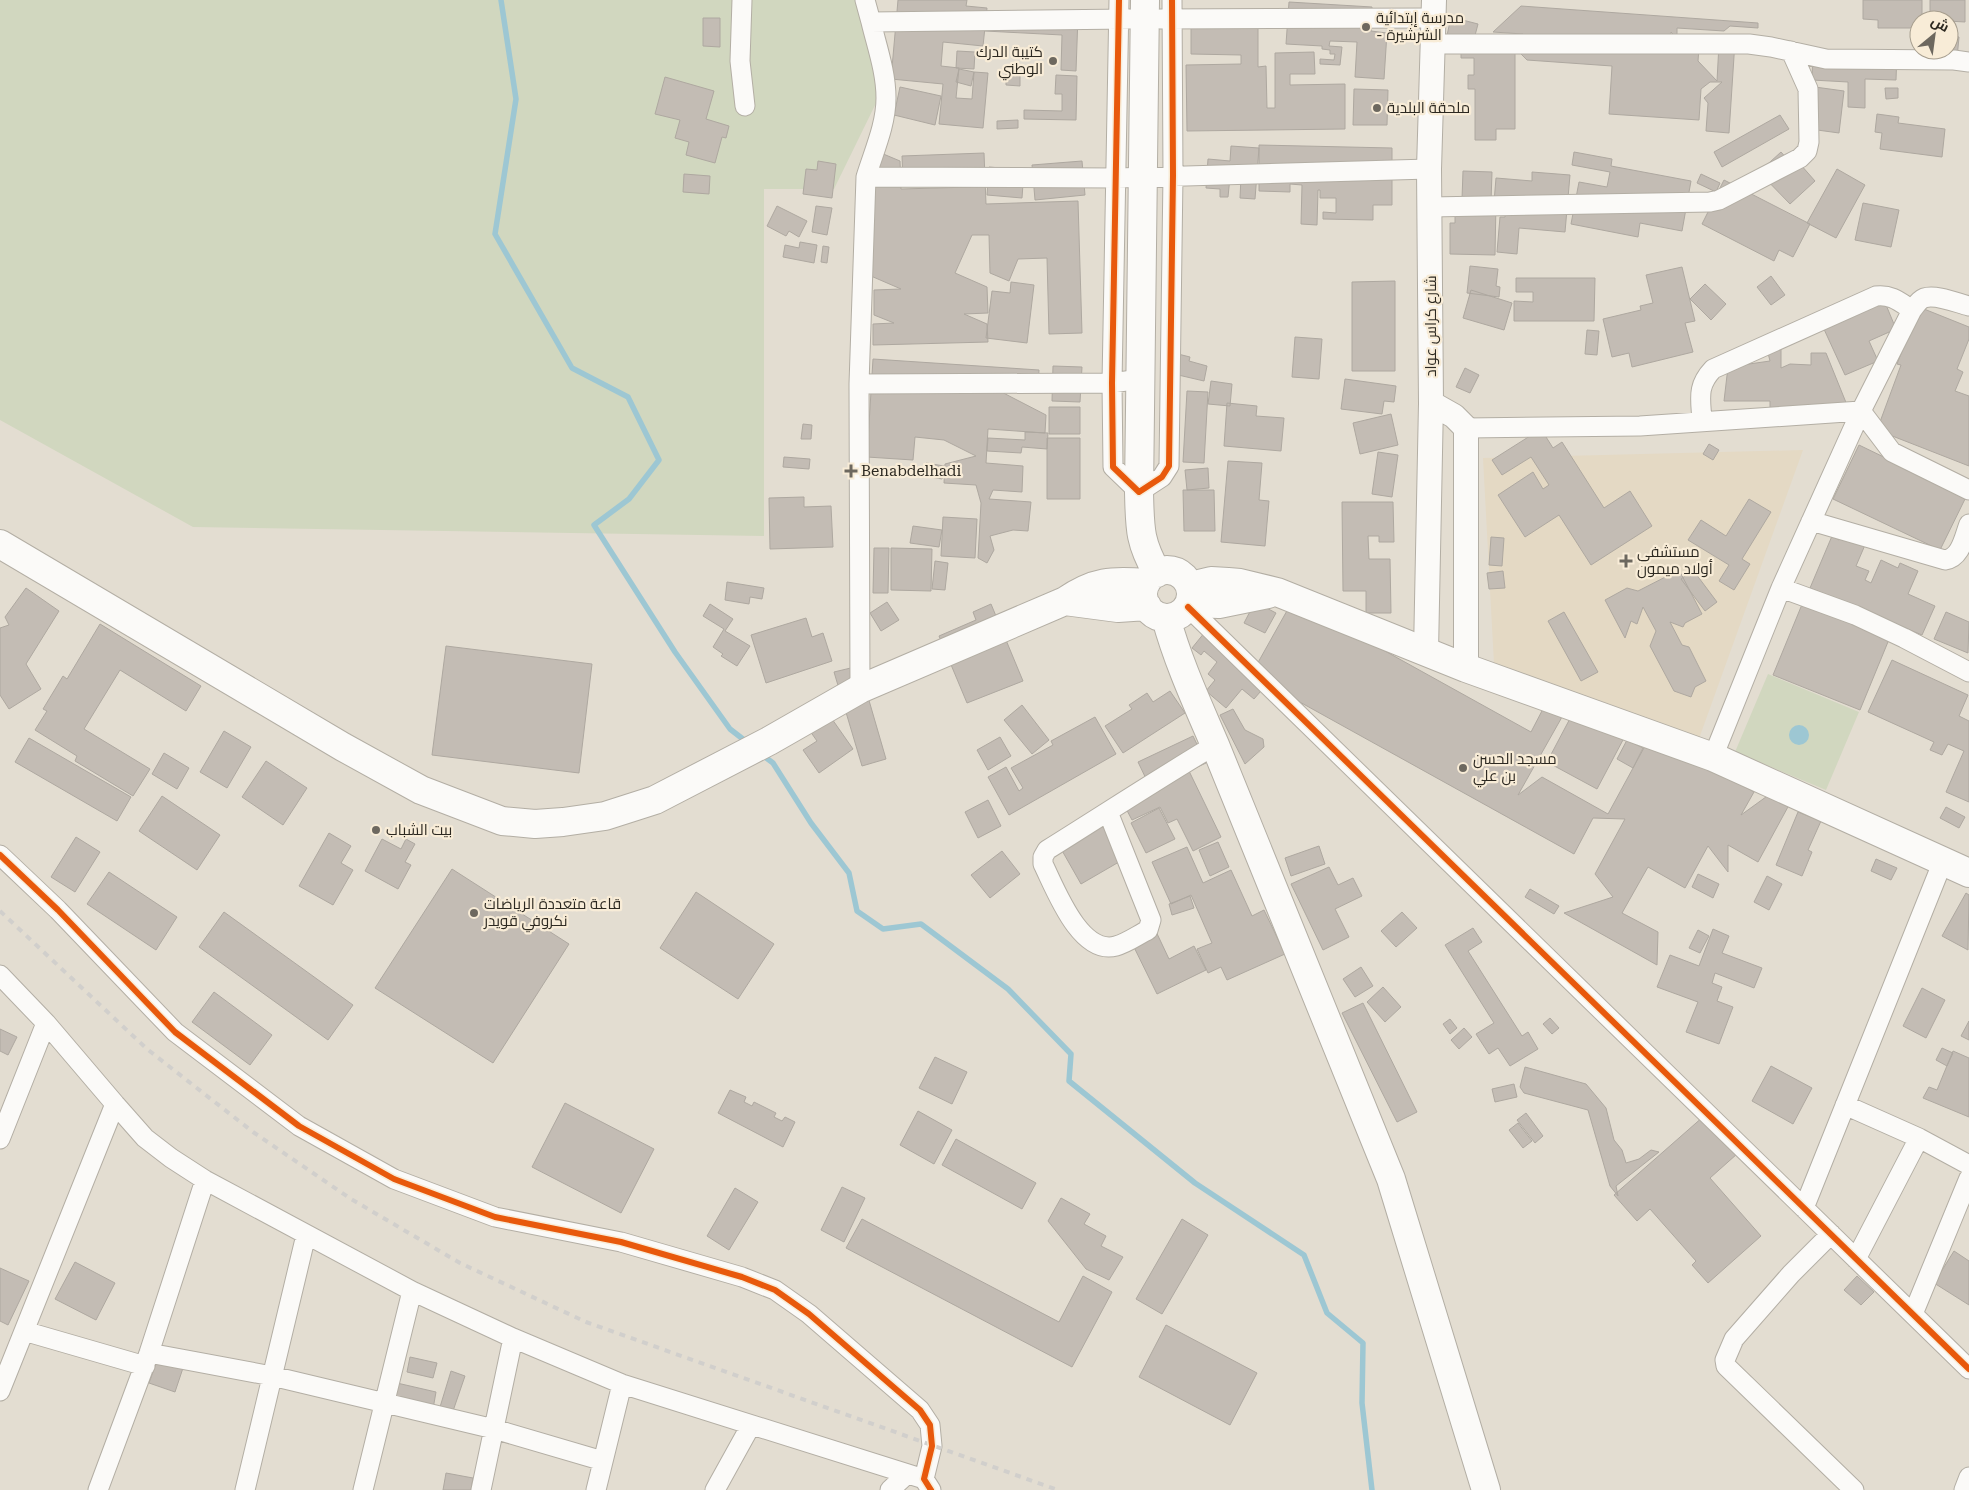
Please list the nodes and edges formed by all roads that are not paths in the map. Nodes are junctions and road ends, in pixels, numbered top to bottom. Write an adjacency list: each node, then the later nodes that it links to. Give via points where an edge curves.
1 (742, 0): 11 (street, via 740,61)
2 (865, 0): 7 (street)
3 (1119, 0): 6 (street)
4 (1172, 0): 6 (street)
5 (1434, 9): 6 (street); 8 (street, شارع كراس عواد)
6 (1145, 14): 7 (street); 13 (street); 15 (main road)
7 (871, 22): 14 (street, via 884,73 886,99 883,124)
8 (1433, 44): 9 (street, via 1749,44); 12 (street, شارع كراس عواد)
9 (1791, 51): 10 (street, via 1826,59); 16 (street, via 1808,89 1807,151 1800,158 1719,200)
10 (1969, 62)
11 (746, 106)
12 (1429, 169): 13 (street); 16 (street, شارع كراس عواد)
13 (1173, 176): 15 (street); 27 (street, via 1168,466 1162,477)
14 (866, 177): 15 (street); 21 (street)
15 (1130, 177): 19 (main road); 20 (street)
16 (1430, 207): 22 (street, شارع كراس عواد)
17 (1969, 306): 18 (street, via 1926,298)
18 (1912, 310): 23 (street); 24 (street, via 1891,296 1876,296 1713,369 1701,386)
19 (1140, 379): 20 (street); 27 (main road)
20 (1112, 383): 21 (street); 27 (street, via 1113,467)
21 (859, 384): 36 (street)
22 (1431, 403): 25 (street, via 1454,416); 33 (street, شارع كراس عواد)
23 (1861, 410): 24 (street); 26 (street, via 1892,452); 28 (street)
24 (1702, 422): 25 (street)
25 (1466, 428): 34 (street)
26 (1969, 490)
27 (1139, 492): 32 (main road, via 1140,531 1144,546)
28 (1811, 522): 29 (street, via 1945,560 1956,556); 31 (street)
29 (1969, 524)
30 (0, 544): 36 (main road, via 343,747 421,790 502,821 563,822 605,816 655,800)
31 (1781, 588): 35 (street, via 1855,615); 38 (street)
32 (1169, 597): 33 (main road, via 1220,604 1277,592); 36 (main road, via 1107,581); 37 (main road, via 1174,646); 52 (street)
33 (1426, 652): 34 (main road)
34 (1466, 668): 38 (main road)
35 (1969, 672)
36 (860, 689)
37 (1215, 744): 39 (street); 79 (main road, via 1391,1180)
38 (1713, 757): 41 (main road)
39 (1108, 812): 39 (street, via 1047,850 1042,864 1077,928 1104,947 1115,946 1148,930 1151,920)
40 (0, 855): 70 (street, via 58,910 175,1032 299,1126 394,1179 495,1217 621,1242 742,1277 775,1290 809,1314 920,1410 930,1425 932,1446)
41 (1943, 861): 42 (main road); 46 (street)
42 (1969, 873)
43 (0, 975): 44 (street)
44 (46, 1023): 45 (street); 48 (street)
45 (115, 1104): 51 (street, via 145,1138); 58 (street)
46 (1844, 1105): 47 (street); 52 (street)
47 (1919, 1138): 49 (street); 55 (street)
48 (0, 1139)
49 (1969, 1165)
50 (1969, 1178): 57 (street)
51 (204, 1180): 54 (street); 60 (street)
52 (1804, 1208): 53 (street)
53 (1831, 1234): 55 (street); 71 (street, via 1734,1339 1725,1360 1730,1371)
54 (306, 1235): 56 (street); 62 (street)
55 (1856, 1259): 57 (street)
56 (412, 1292): 59 (street); 65 (street)
57 (1913, 1314): 61 (street)
58 (24, 1331): 60 (street); 64 (street)
59 (513, 1338): 63 (street); 67 (street)
60 (147, 1360): 62 (street); 72 (street)
61 (1969, 1369)
62 (272, 1376): 65 (street); 73 (street)
63 (622, 1384): 66 (street); 68 (street)
64 (0, 1391)
65 (384, 1404): 67 (street); 74 (street)
66 (750, 1425): 70 (street); 77 (street)
67 (494, 1429): 68 (street); 75 (street)
68 (603, 1461): 76 (street)
69 (1969, 1477): 80 (street)
70 (921, 1481): 78 (street)
71 (1846, 1487)
72 (98, 1490)
73 (245, 1490)
74 (363, 1490)
75 (481, 1490)
76 (596, 1490)
77 (715, 1490)
78 (890, 1490)
79 (1486, 1490)
80 (1964, 1490)

